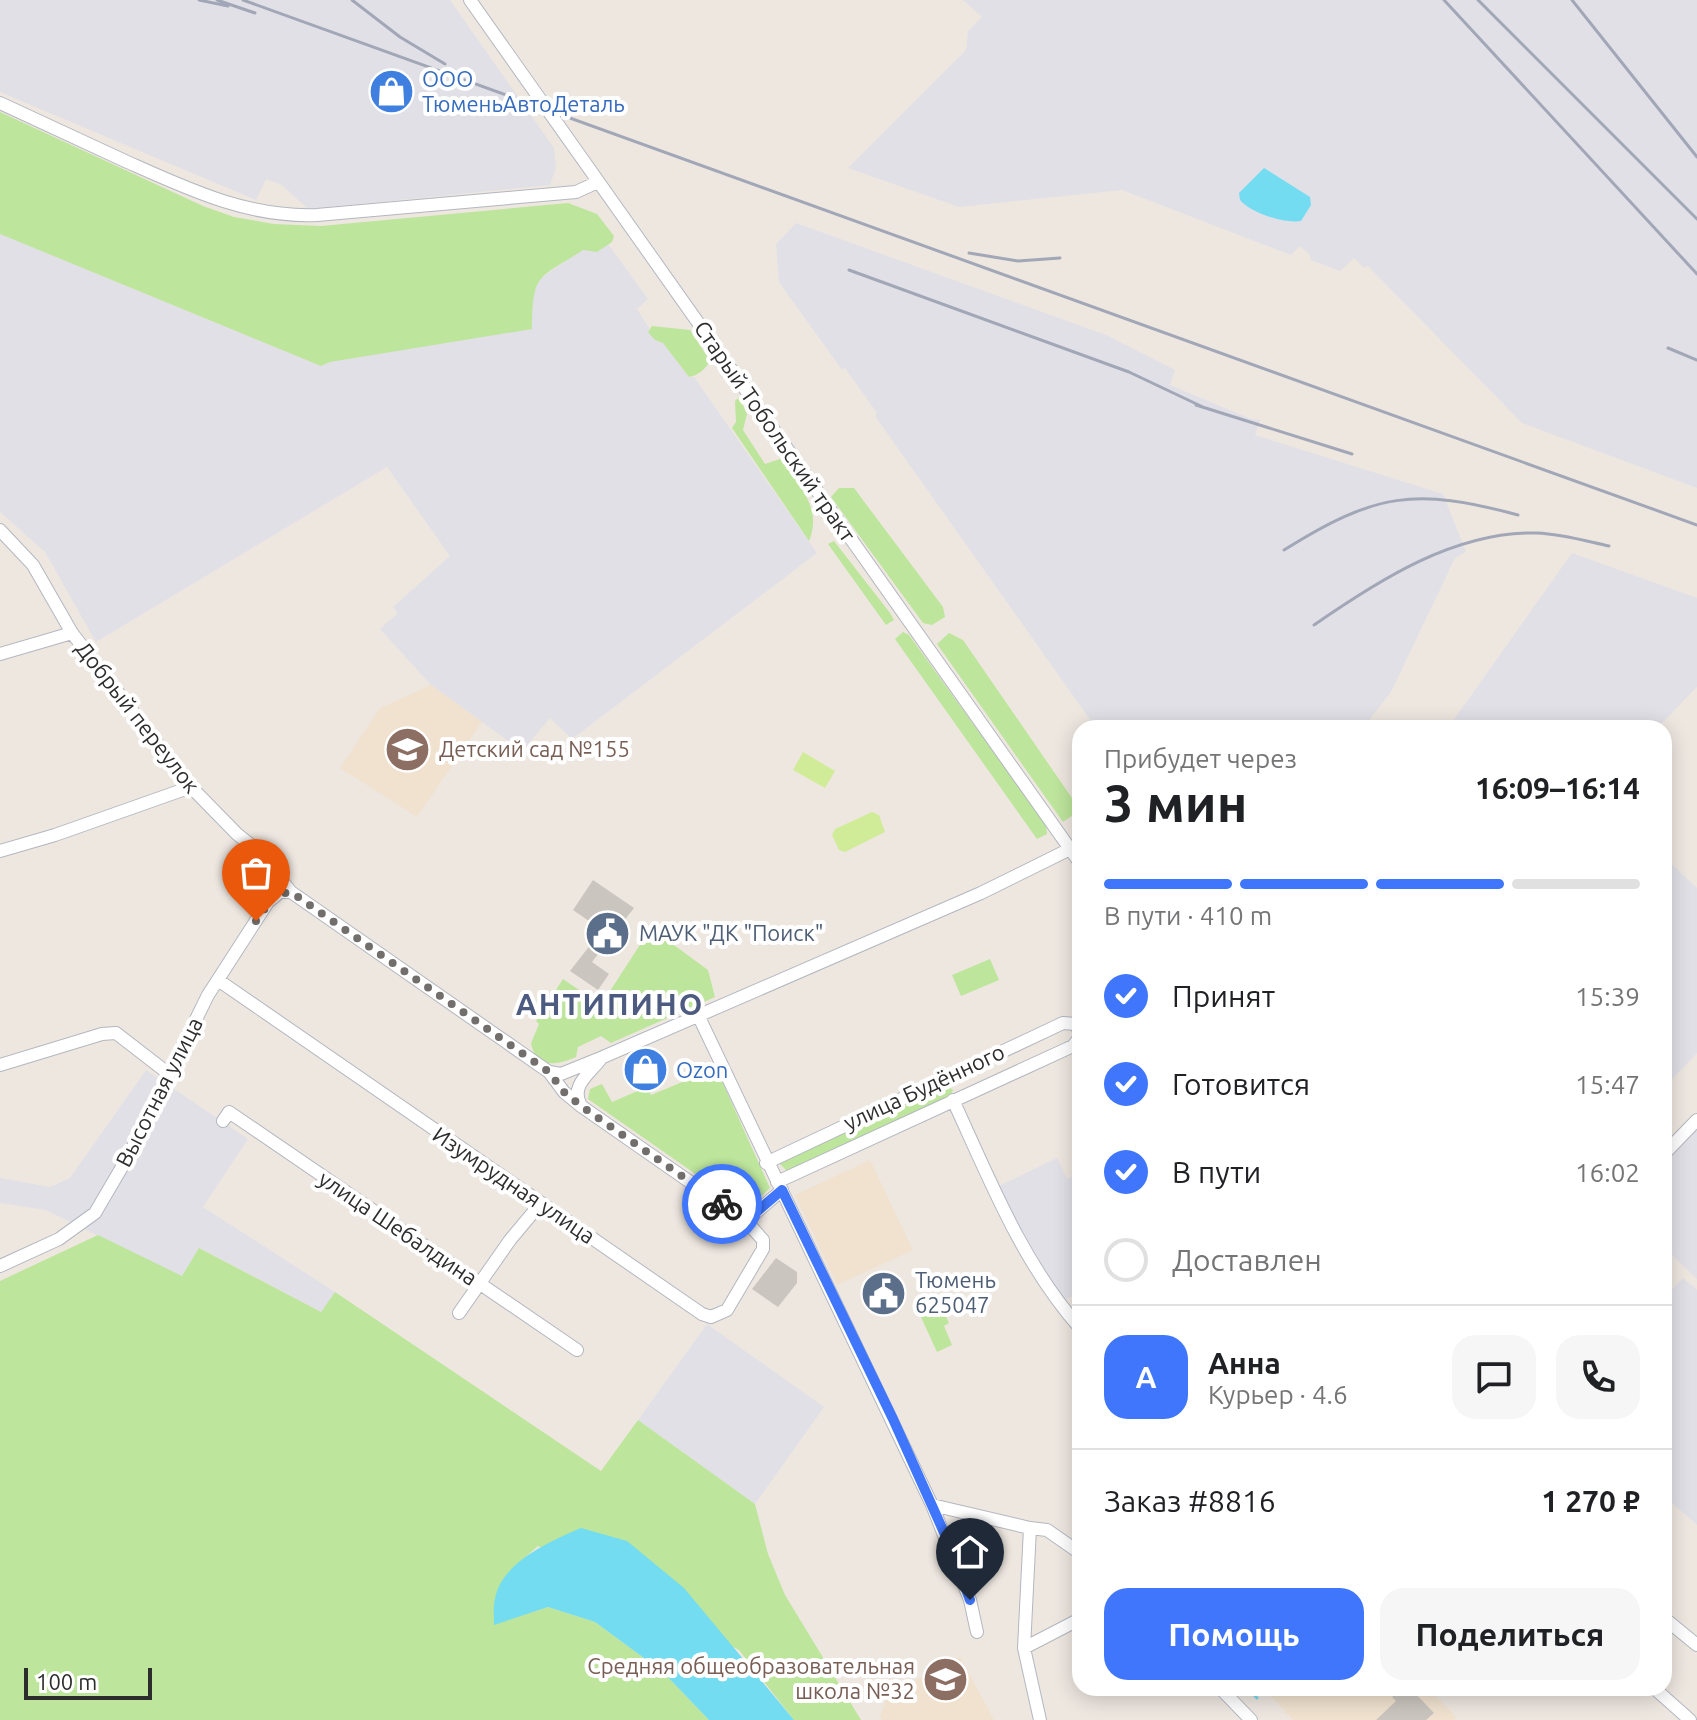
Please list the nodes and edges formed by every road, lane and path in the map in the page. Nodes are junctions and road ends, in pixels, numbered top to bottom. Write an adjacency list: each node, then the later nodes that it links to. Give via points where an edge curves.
1 (470, 0): 3 (street, Старый Тобольский тракт)
2 (0, 103): 3 (street, via 192,191 277,214 576,192)
3 (598, 182): 8 (street, Старый Тобольский тракт)
4 (0, 530): 5 (street, Добрый переулок, via 33,565)
5 (72, 633): 6 (street); 7 (street, Добрый переулок)
6 (0, 654)
7 (191, 787): 9 (street); 11 (street, Добрый переулок, via 276,865)
8 (1070, 849): 10 (street, Старый Тобольский тракт); 13 (street)
9 (0, 851)
10 (1072, 852)
11 (291, 892): 12 (street, Высотная улица, via 274,895); 18 (street)
12 (218, 980): 19 (street, Высотная улица); 27 (street, Изумрудная улица)
13 (698, 1015): 16 (street); 25 (street)
14 (1072, 1024): 25 (street, улица Будённого, via 1063,1023)
15 (1072, 1046): 20 (street, улица Будённого)
16 (603, 1057): 18 (street, via 561,1074); 21 (street, via 578,1089)
17 (0, 1065): 19 (street, via 116,1033)
18 (549, 1072): 21 (street)
19 (169, 1074): 29 (street, Высотная улица, via 95,1213 59,1239)
20 (953, 1100): 26 (street, улица Будённого); 32 (street, via 997,1198 1041,1277)
21 (581, 1106): 28 (street)
22 (1697, 1120): 24 (street)
23 (223, 1121): 30 (street, улица Шебалдина, via 229,1112)
24 (1672, 1146)
25 (766, 1163): 26 (street)
26 (780, 1186): 28 (street, улица Будённого); 34 (street)
27 (541, 1203): 28 (street, Изумрудная улица, via 711,1317 727,1310 763,1249 763,1240); 30 (street)
28 (746, 1221)
29 (0, 1266)
30 (479, 1284): 31 (street); 33 (street, улица Шебалдина)
31 (459, 1313)
32 (1072, 1318)
33 (577, 1350)
34 (932, 1505): 35 (street); 39 (street, via 961,1574)
35 (1030, 1528): 36 (street, via 1047,1530); 41 (street)
36 (1072, 1547)
37 (1072, 1623): 41 (street)
38 (1672, 1625): 40 (street)
39 (977, 1632)
40 (1697, 1645)
41 (1024, 1648): 44 (street)
42 (1228, 1696): 45 (street)
43 (1663, 1696): 46 (street)
44 (1040, 1720)
45 (1251, 1720)
46 (1690, 1720)

